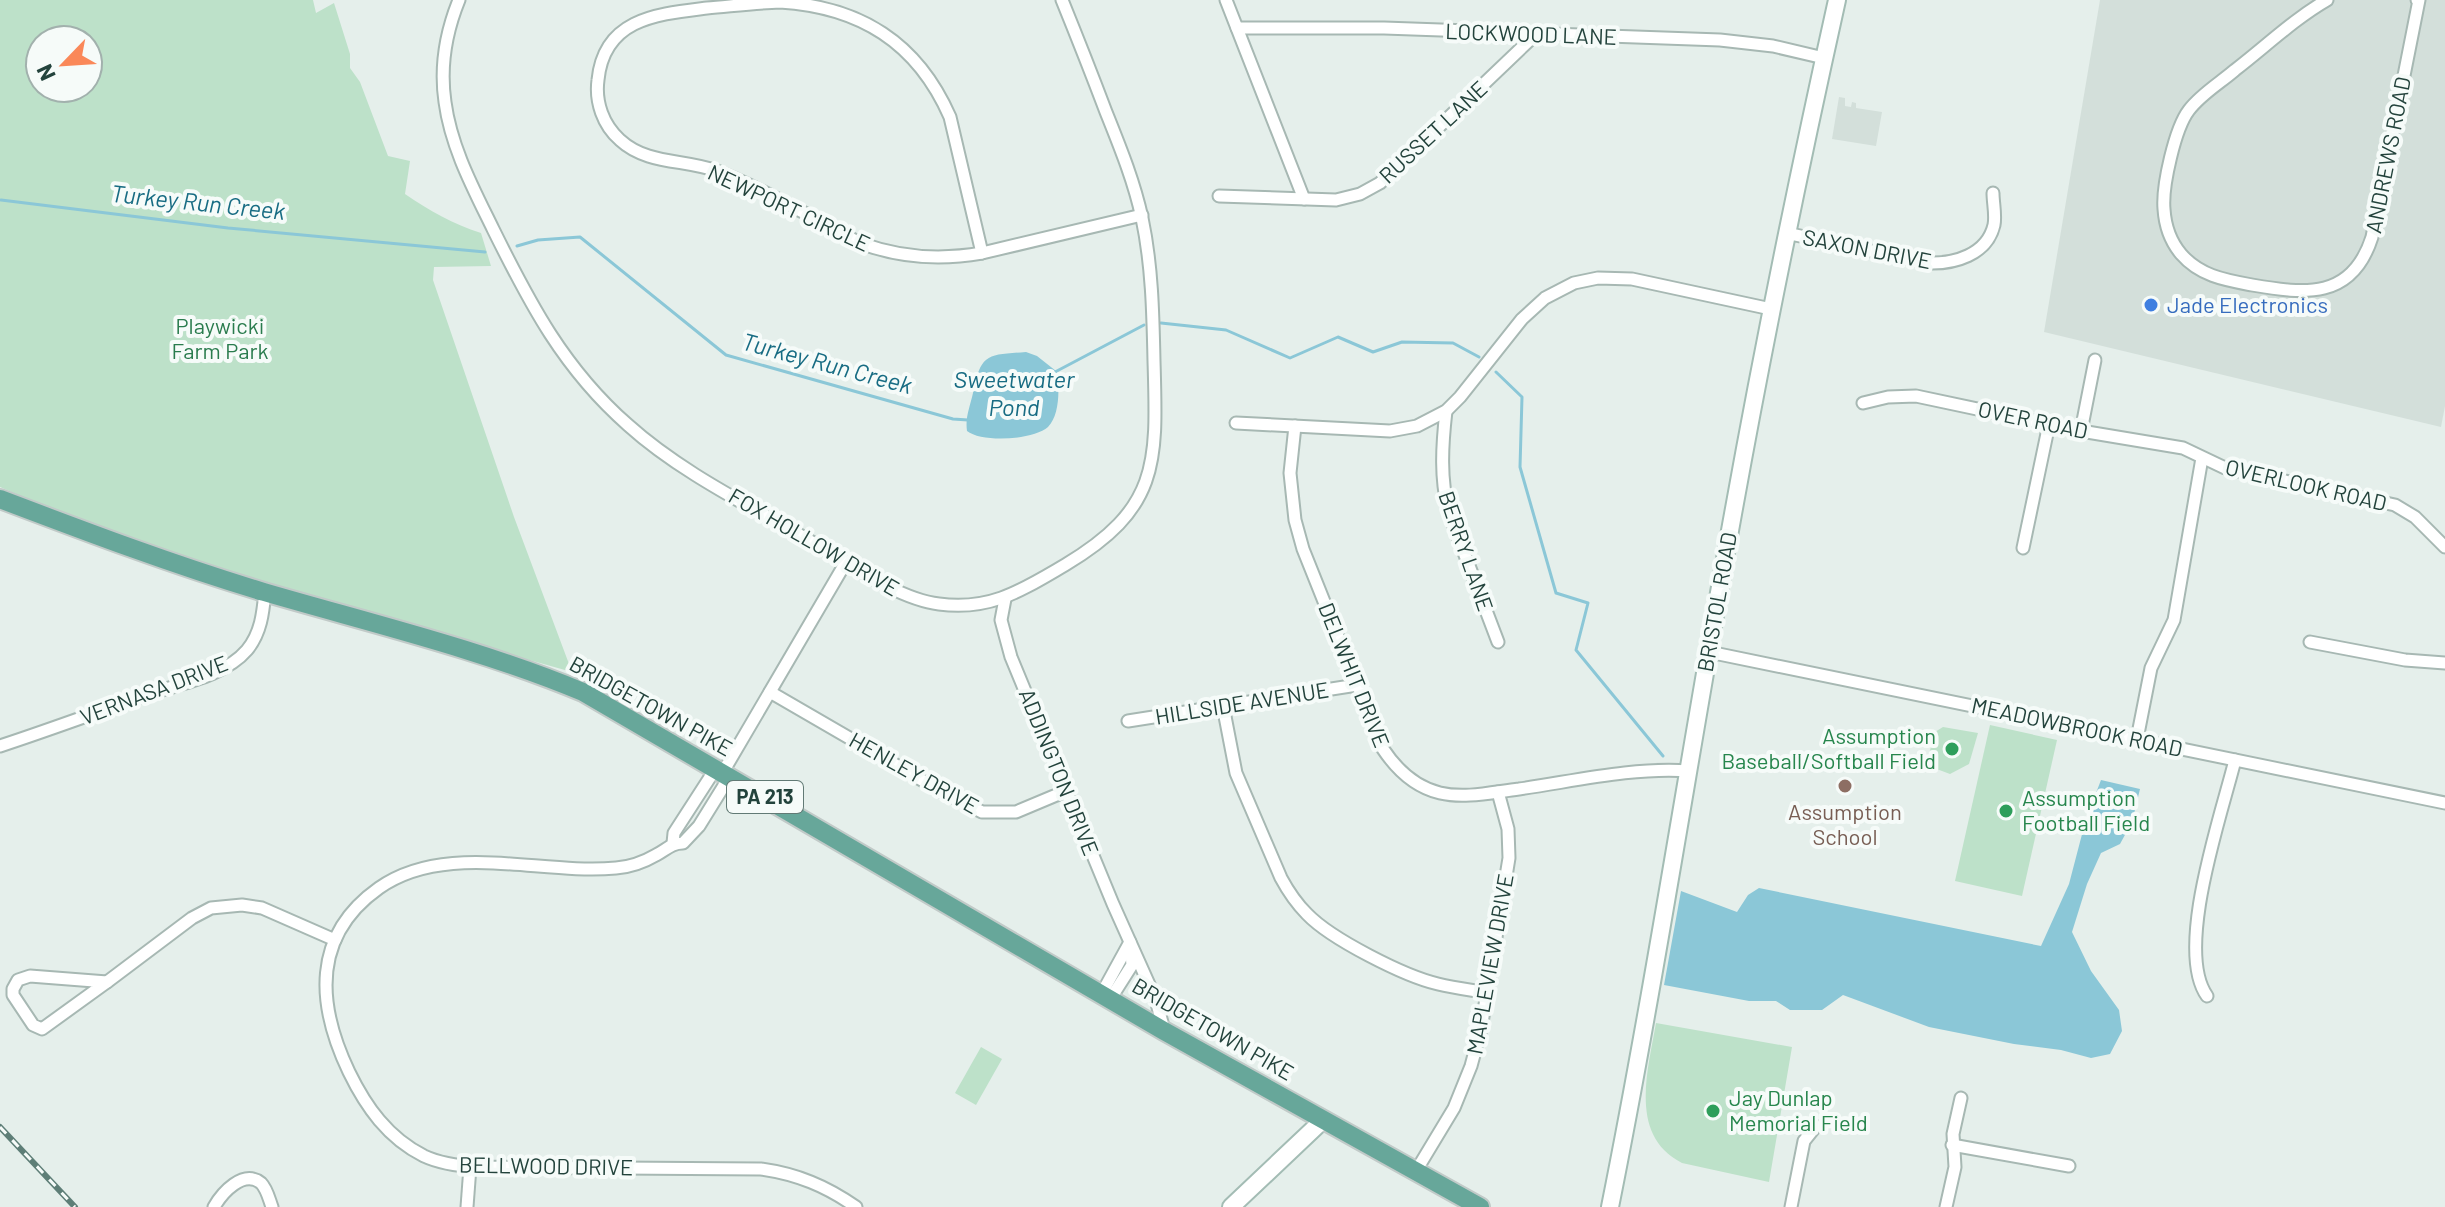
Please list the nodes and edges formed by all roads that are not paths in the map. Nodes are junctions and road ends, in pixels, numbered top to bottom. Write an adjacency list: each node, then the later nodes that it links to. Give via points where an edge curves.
1 (459, 0): 28 (street, FOX HOLLOW DRIVE, via 443,81 453,139 510,264 564,357 648,443)
2 (1062, 0): 13 (street, FOX HOLLOW DRIVE)
3 (1226, 0): 7 (street)
4 (1837, 0): 9 (main road, BRISTOL ROAD)
5 (2327, 0): 6 (street, ANDREWS ROAD, via 2197,101 2179,127 2164,199 2166,225 2181,253 2220,279 2302,292 2332,285 2360,262 2372,237)
6 (2418, 0)
7 (1237, 28): 8 (street, LOCKWOOD LANE); 12 (street)
8 (1536, 34): 9 (street, LOCKWOOD LANE, via 1747,42); 12 (street, RUSSET LANE, via 1380,183 1348,198)
9 (1824, 58): 14 (main road, BRISTOL ROAD)
10 (1993, 193): 14 (street, SAXON DRIVE, via 1995,223 1989,238 1949,264)
11 (1219, 196): 12 (street, RUSSET LANE)
12 (1304, 199)
13 (1142, 215): 15 (street, NEWPORT CIRCLE); 30 (street, FOX HOLLOW DRIVE, via 1152,280 1156,413 1148,475 1131,510 1112,533)
14 (1786, 233): 16 (main road, BRISTOL ROAD)
15 (982, 253): 15 (street, NEWPORT CIRCLE, via 941,96 922,67 875,28 820,6 757,3 650,17 622,32 607,50 597,84 600,108 620,141 635,151 736,178 878,249 936,257)
16 (1771, 309): 19 (street, via 1632,279 1574,283 1545,298 1522,319); 33 (main road, BRISTOL ROAD)
17 (2095, 360): 23 (street)
18 (1863, 403): 21 (street, OVER ROAD, via 1916,396)
19 (1446, 411): 22 (street, via 1417,426 1390,431); 31 (street, BERRY LANE, via 1443,492)
20 (1236, 423): 22 (street)
21 (2049, 424): 23 (street, OVER ROAD); 27 (street)
22 (1295, 426): 35 (street, DELWHIT DRIVE, via 1290,473 1295,520)
23 (2081, 431): 24 (street, OVER ROAD, via 2183,448)
24 (2202, 458): 26 (street, OVERLOOK ROAD, via 2225,468 2395,505); 39 (street, via 2174,620 2151,668)
25 (0, 499): 29 (main road, BRIDGETOWN PIKE / PA 213, via 169,563)
26 (2445, 547)
27 (2023, 548)
28 (846, 562): 30 (street, FOX HOLLOW DRIVE, via 921,601 969,606); 36 (street, BELLWOOD DRIVE)
29 (265, 592): 40 (street, VERNASA DRIVE, via 254,639 231,663); 43 (main road, BRIDGETOWN PIKE / PA 213, via 542,675 583,692)
30 (1005, 599): 44 (street, ADDINGTON DRIVE, via 1001,620 1011,657)
31 (1498, 642)
32 (2310, 642): 34 (street)
33 (1709, 652): 39 (street, MEADOWBROOK ROAD); 42 (main road, BRISTOL ROAD)
34 (2445, 663)
35 (1357, 685): 37 (street, HILLSIDE AVENUE); 45 (street, DELWHIT DRIVE, via 1383,749 1407,777 1429,790 1453,795)
36 (770, 692): 43 (street, BELLWOOD DRIVE); 44 (street, HENLEY DRIVE, via 982,812 1016,812)
37 (1223, 706): 38 (street, HILLSIDE AVENUE); 50 (street, via 1236,773 1281,878 1308,915 1327,931 1409,975)
38 (1128, 721)
39 (2137, 739): 41 (street, MEADOWBROOK ROAD)
40 (0, 746)
41 (2235, 760): 46 (street, MEADOWBROOK ROAD); 52 (street, via 2199,900 2195,970)
42 (1689, 771): 45 (street, DELWHIT DRIVE, via 1654,770); 67 (main road, BRISTOL ROAD)
43 (723, 772): 47 (street, BELLWOOD DRIVE, via 695,832 642,862 615,868 435,864 392,880 365,899); 51 (main road, BRIDGETOWN PIKE / PA 213)
44 (1066, 791): 48 (street, ADDINGTON DRIVE)
45 (1498, 792): 50 (street, MAPLEVIEW DRIVE, via 1509,858)
46 (2445, 803)
47 (335, 940): 49 (street, via 262,908 211,908); 59 (street, BELLWOOD DRIVE, via 326,976 328,1017 366,1105 391,1133 423,1155)
48 (1130, 942): 51 (street, via 1132,965); 53 (street, ADDINGTON DRIVE)
49 (107, 982): 49 (street, via 42,1029 33,1025 13,995 15,984 24,977)
50 (1488, 993): 60 (street, MAPLEVIEW DRIVE, via 1471,1066 1454,1108)
51 (1106, 996): 53 (main road, BRIDGETOWN PIKE / PA 213)
52 (2207, 996)
53 (1164, 1031): 55 (main road, BRIDGETOWN PIKE / PA 213)
54 (1961, 1098): 57 (street)
55 (1323, 1120): 60 (main road, BRIDGETOWN PIKE / PA 213); 65 (main road)
56 (1816, 1126): 68 (street, via 1804,1141)
57 (1952, 1145): 58 (street); 69 (street, via 1955,1167)
58 (2069, 1166)
59 (470, 1167): 63 (street); 64 (street, BELLWOOD DRIVE, via 761,1169 816,1183)
60 (1416, 1171): 66 (main road, BRIDGETOWN PIKE / PA 213)
61 (214, 1207): 62 (street, via 236,1183 249,1179 265,1189)
62 (272, 1207)
63 (467, 1207)
64 (856, 1207)
65 (1231, 1207)
66 (1480, 1207)
67 (1610, 1207)
68 (1791, 1207)
69 (1946, 1207)

